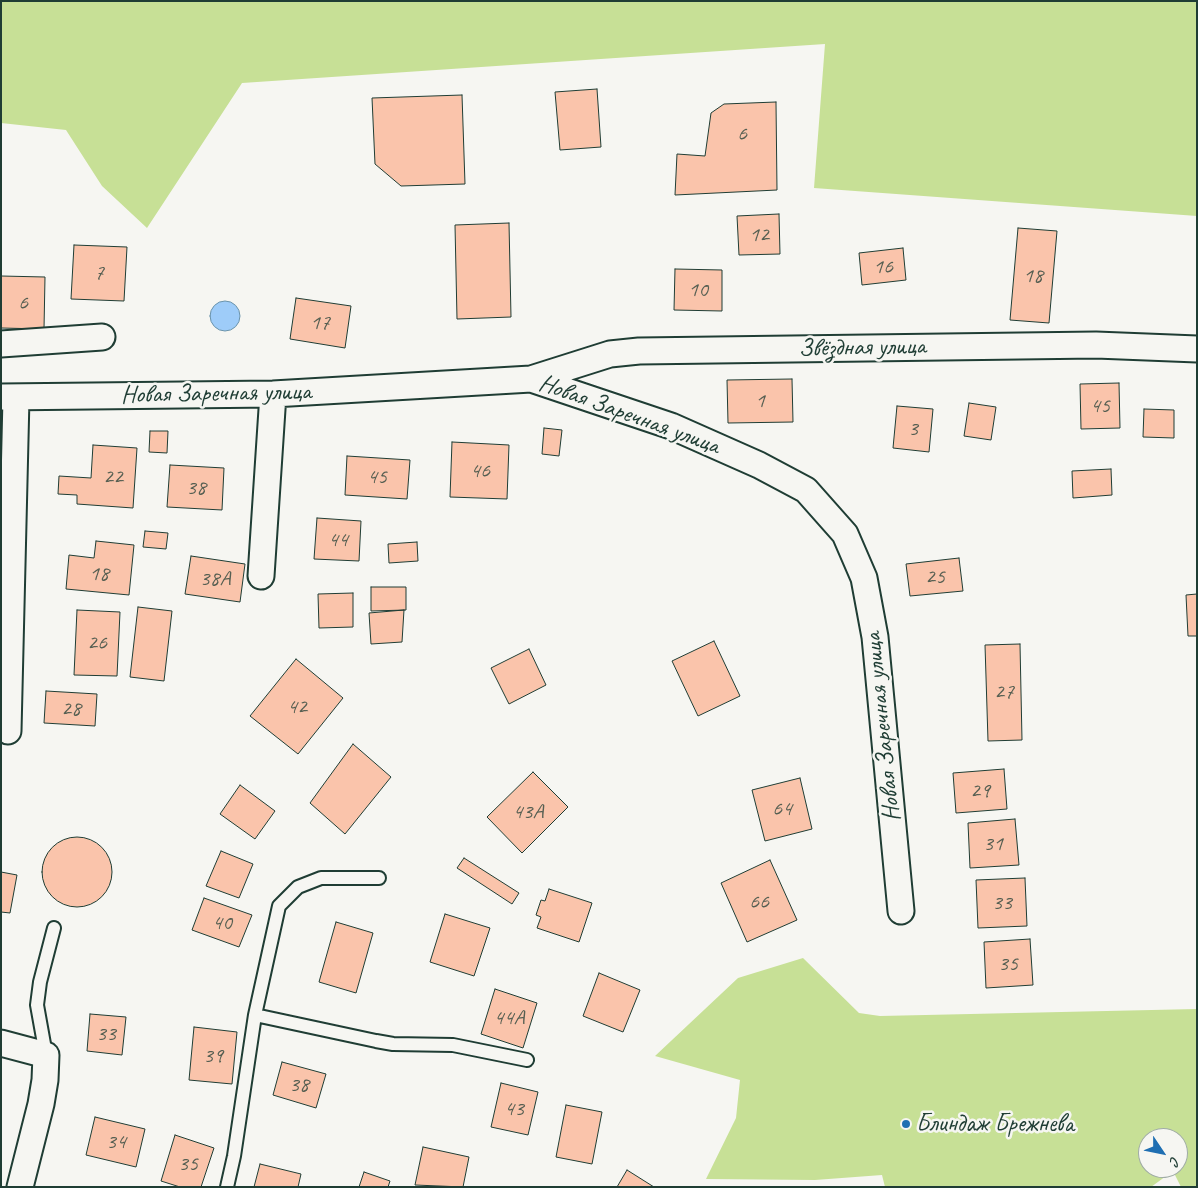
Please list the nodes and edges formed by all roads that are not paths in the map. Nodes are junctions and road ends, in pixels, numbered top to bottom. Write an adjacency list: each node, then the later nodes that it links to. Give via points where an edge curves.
1 (102, 337): 2 (street)
2 (1, 344)
3 (1197, 349): 4 (street, Звёздная улица, via 1096,345 639,351 610,354)
4 (531, 379): 5 (street, Новая Заречная улица); 10 (street, Новая Заречная улица, via 671,426 759,465 806,490 846,534 864,578 875,637)
5 (273, 394): 6 (street, Новая Заречная улица); 7 (street)
6 (8, 397): 8 (street)
7 (261, 576)
8 (8, 731)
9 (379, 878): 12 (lane, via 321,878 298,887 279,906)
10 (901, 911)
11 (54, 928): 14 (lane, via 37,1005)
12 (255, 1015): 15 (lane, via 393,1044 453,1045); 17 (lane)
13 (1, 1043): 14 (street)
14 (46, 1055): 16 (street, via 42,1096)
15 (527, 1060)
16 (20, 1187)
17 (227, 1187)

